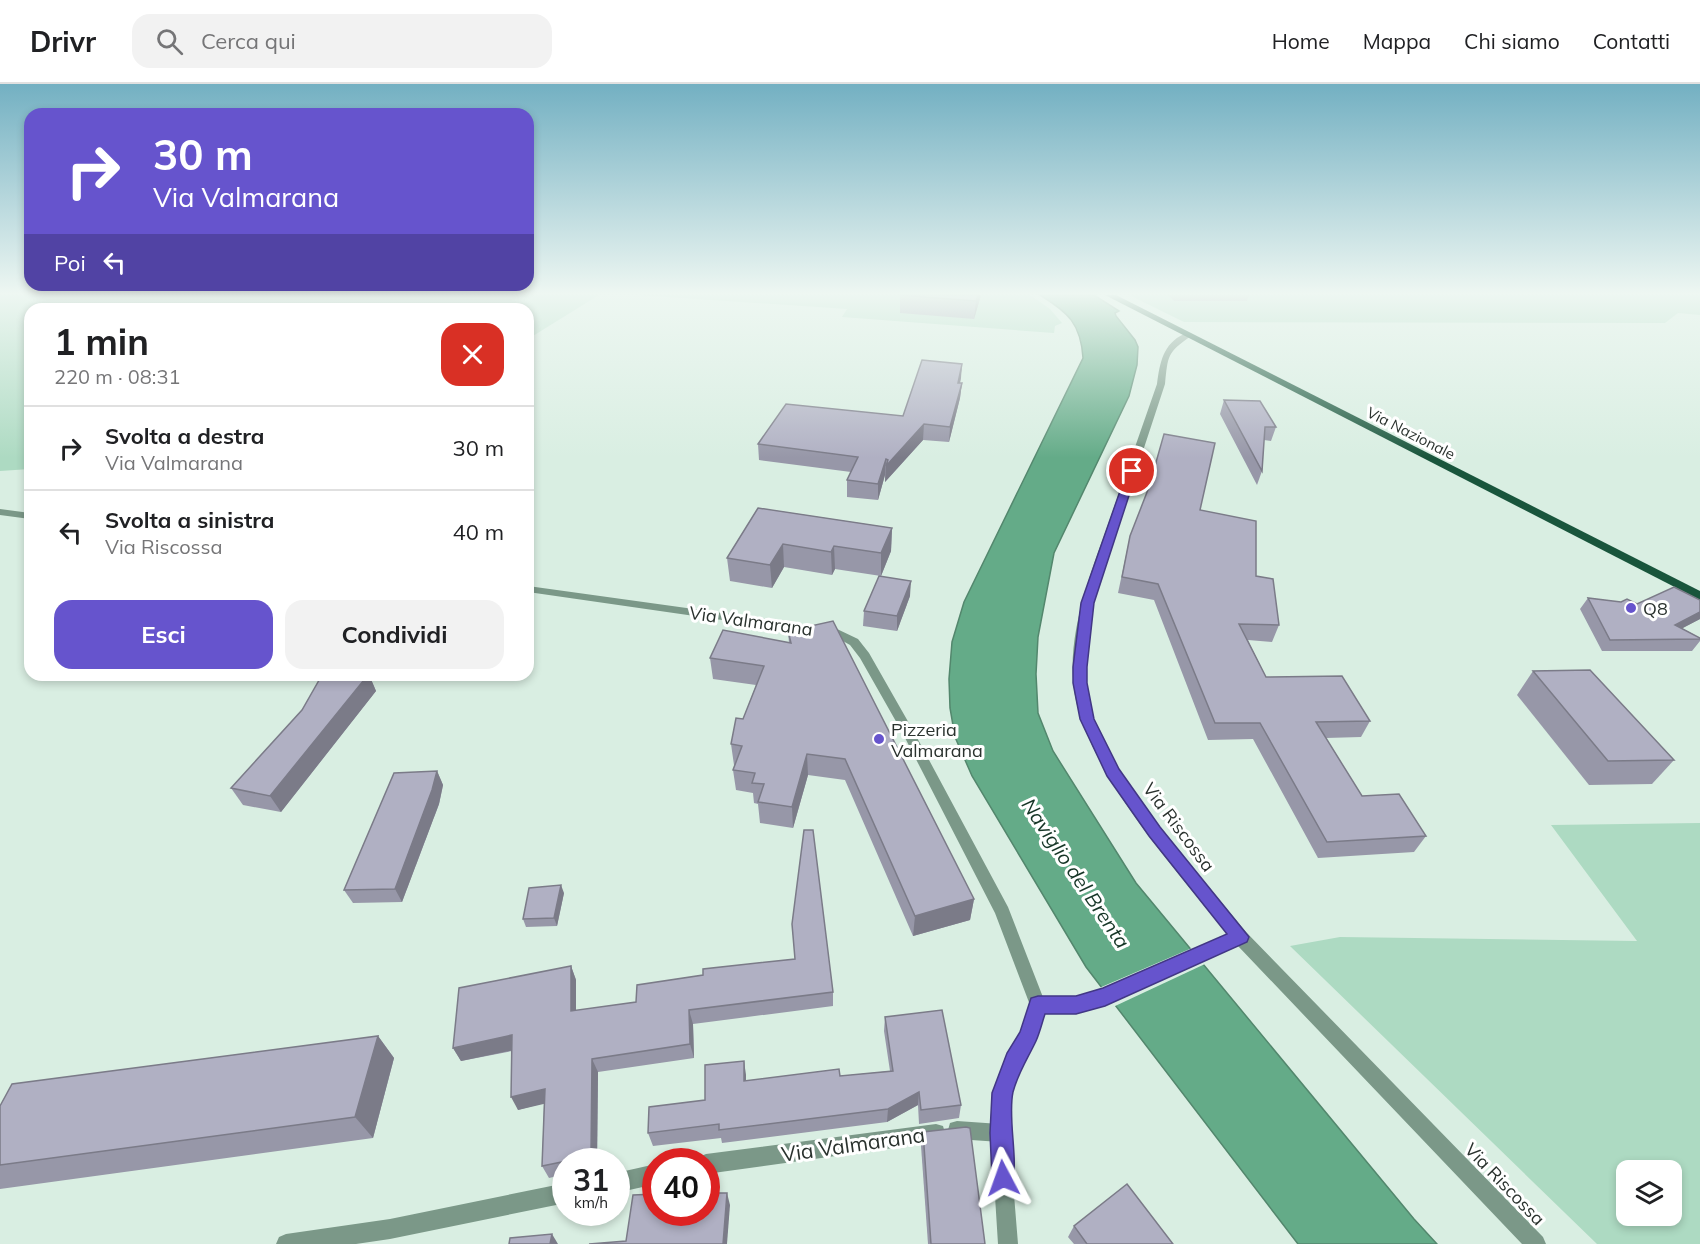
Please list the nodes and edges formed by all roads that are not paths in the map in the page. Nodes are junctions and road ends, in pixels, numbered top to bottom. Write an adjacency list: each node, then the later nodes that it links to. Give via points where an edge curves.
1 (1168, 349): 7 (street, Via Riscossa, via 1161,384 1087,603 1080,683 1087,719 1113,772 1155,832)
2 (1213, 349): 6 (main road, Via Nazionale)
3 (0, 512): 4 (street)
4 (24, 515)
5 (534, 590): 8 (street, Via Valmarana, via 837,633 854,642 908,732 996,901)
6 (1700, 596)
7 (1240, 937): 8 (street, via 1105,997 1076,1005); 14 (street, Via Riscossa)
8 (1038, 1005): 9 (street, via 1002,1093)
9 (1000, 1133): 10 (street, Via Valmarana, via 963,1129); 13 (street)
10 (720, 1162)
11 (552, 1196): 12 (street, via 390,1230)
12 (286, 1244)
13 (1008, 1244)
14 (1536, 1244)

